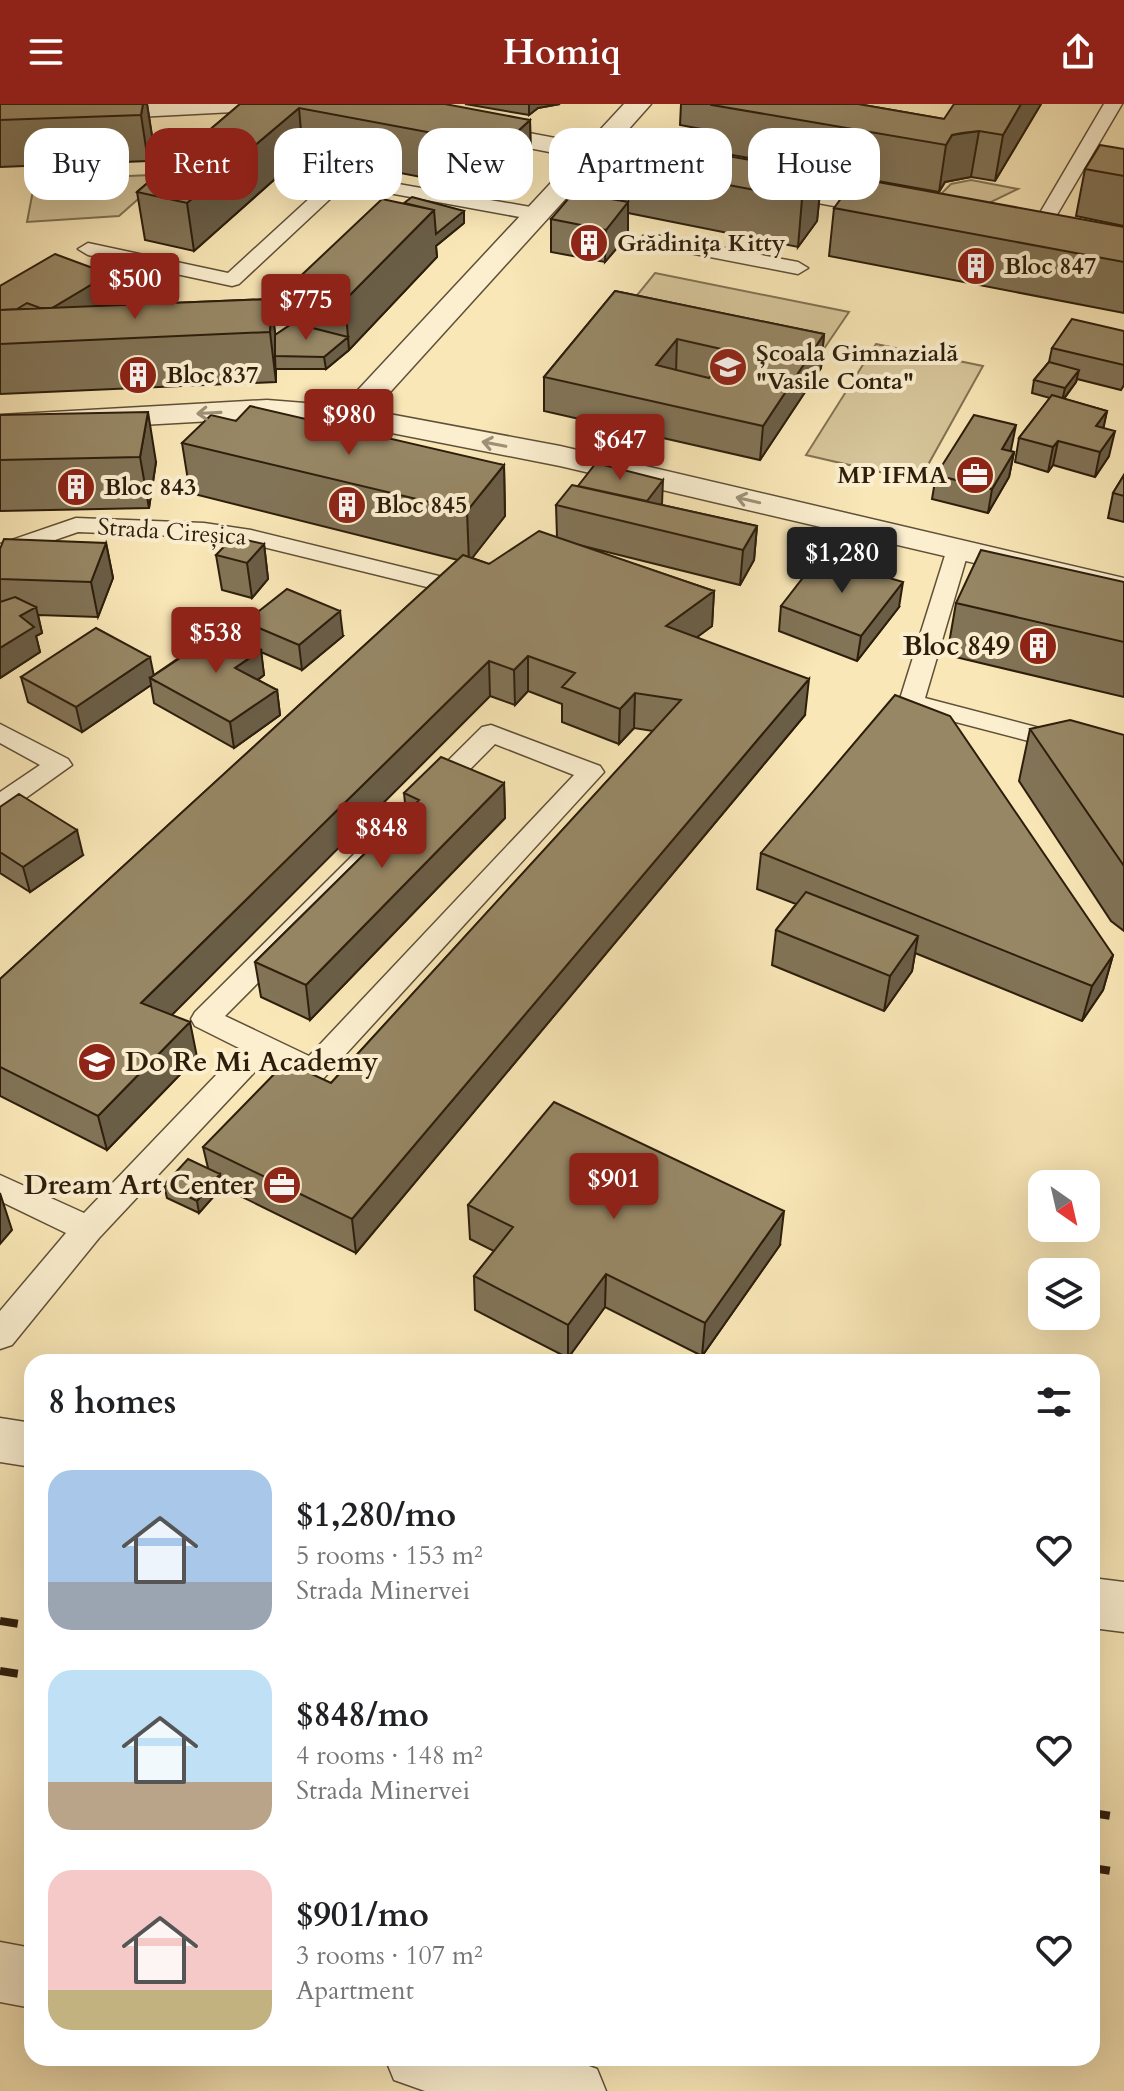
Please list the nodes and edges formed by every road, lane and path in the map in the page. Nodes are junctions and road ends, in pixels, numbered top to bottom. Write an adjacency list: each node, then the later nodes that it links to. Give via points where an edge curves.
1 (234, 104): 4 (street)
2 (638, 104): 7 (street)
3 (1113, 104): 14 (lane)
4 (118, 107): 5 (street)
5 (0, 116)
6 (445, 125): 8 (street)
7 (617, 128)
8 (549, 144)
9 (734, 179): 12 (street)
10 (550, 200): 11 (street)
11 (536, 214): 17 (lane, via 341,179 232,280); 19 (street)
12 (931, 216)
13 (1006, 230): 14 (street)
14 (1036, 235): 16 (street)
15 (650, 240): 18 (lane)
16 (1065, 240)
17 (88, 249)
18 (798, 268)
19 (351, 416): 20 (street, one-way to 20, via 267,409); 21 (street, one-way to 19, via 560,456)
20 (0, 424)
21 (958, 549): 24 (street); 26 (lane, via 911,702 1025,743)
22 (0, 552): 23 (lane, Strada Cireșica, via 76,525 204,530)
23 (439, 583)
24 (1124, 588)
25 (0, 732): 27 (lane, via 59,765)
26 (1124, 758)
27 (0, 804)
28 (261, 1046): 28 (lane, via 313,1071 591,772 491,733 205,1019); 30 (lane)
29 (0, 1187): 30 (lane)
30 (88, 1229): 31 (lane)
31 (0, 1335)
32 (0, 1440): 33 (street)
33 (24, 1444)
34 (1100, 1604): 35 (street)
35 (1124, 1607)
36 (0, 1972): 37 (street)
37 (24, 1976)
38 (455, 2066): 39 (street)
39 (575, 2091)

